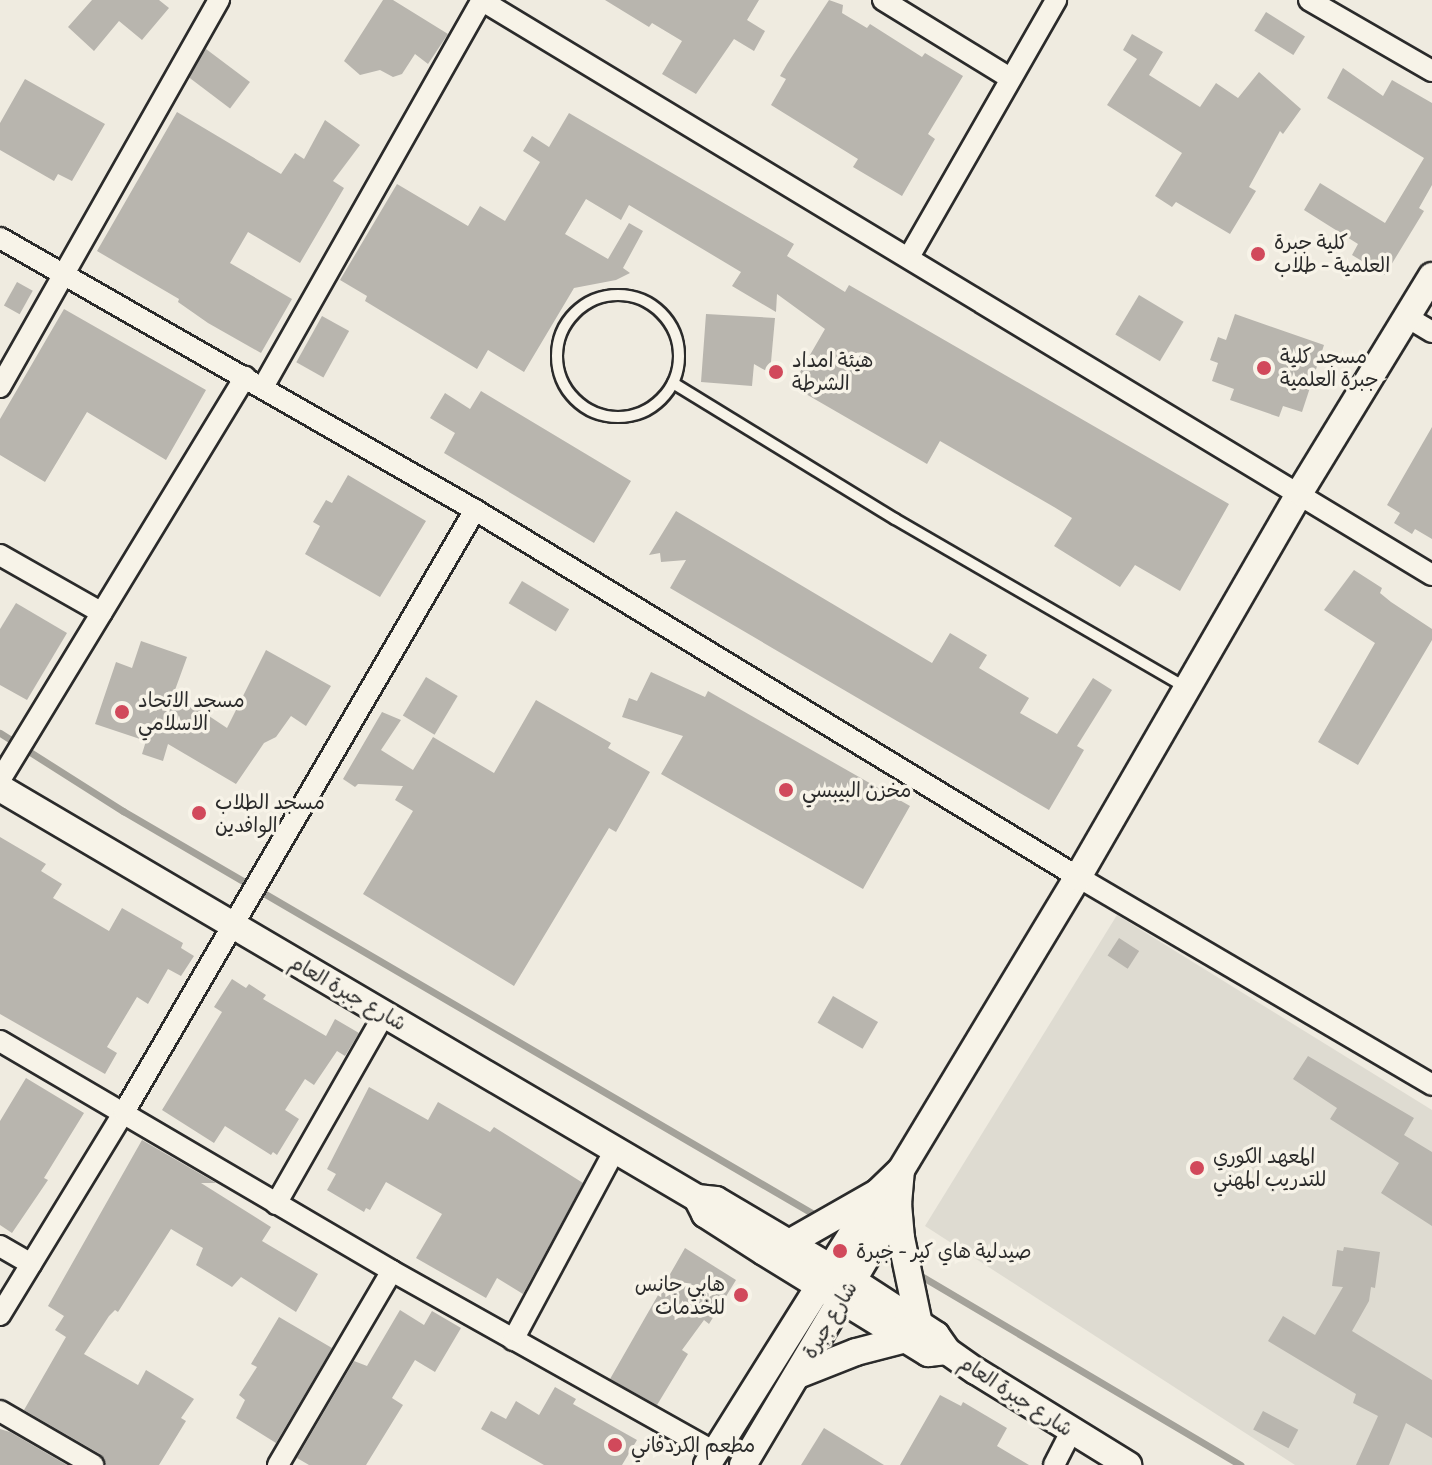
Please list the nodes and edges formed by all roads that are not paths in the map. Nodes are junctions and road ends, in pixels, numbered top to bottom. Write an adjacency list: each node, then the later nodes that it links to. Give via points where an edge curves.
1 (219, 0): 10 (street)
2 (481, 0): 9 (street); 14 (street)
3 (883, 0): 7 (street)
4 (1056, 0): 7 (street)
5 (1309, 0): 6 (street)
6 (1432, 71)
7 (1010, 78): 9 (street)
8 (0, 238): 10 (street)
9 (909, 257): 17 (street)
10 (65, 274): 14 (street); 16 (street)
11 (1432, 276): 12 (main road)
12 (1407, 317): 13 (street); 17 (main road)
13 (1432, 332)
14 (254, 382): 18 (street); 21 (street)
15 (673, 383): 15 (lane, via 679,366 675,332 653,305 637,298 602,297 573,315 563,329 558,346 562,380 584,407 600,414 634,415 650,408); 22 (lane)
16 (0, 387)
17 (1300, 492): 20 (street); 22 (main road)
18 (475, 510): 25 (street); 26 (street)
19 (0, 555): 21 (street)
20 (1432, 575)
21 (102, 613): 23 (street)
22 (1187, 689): 25 (main road)
23 (0, 780)
24 (0, 788): 26 (main road, شارع جبرة العام)
25 (1078, 877): 29 (street); 33 (main road)
26 (232, 925): 27 (main road, شارع جبرة العام); 30 (street)
27 (384, 1015): 31 (main road, شارع جبرة العام); 34 (street)
28 (0, 1041): 30 (street)
29 (1432, 1085)
30 (124, 1112): 34 (street); 37 (street)
31 (616, 1148): 32 (main road, شارع جبرة العام); 43 (street)
32 (697, 1198): 35 (main road, via 716,1200); 39 (main road, via 705,1214)
33 (888, 1198): 35 (main road); 39 (main road, شارع جبرة); 40 (main road, شارع جبرة); 42 (main road, via 901,1238)
34 (276, 1204): 38 (street)
35 (789, 1243): 39 (main road)
36 (0, 1246): 37 (street)
37 (31, 1264): 41 (street)
38 (392, 1271): 43 (street); 49 (street)
39 (823, 1277): 40 (main road, شارع جبرة العام); 47 (main road, شارع جبرة)
40 (848, 1291): 42 (main road, شارع جبرة العام); 44 (main road, شارع جبرة)
41 (0, 1315)
42 (912, 1331): 44 (main road); 46 (main road, شارع جبرة العام, via 936,1335 947,1351)
43 (513, 1340): 47 (street)
44 (798, 1375): 50 (main road, شارع جبرة)
45 (0, 1411): 48 (street)
46 (1071, 1431): 51 (street); 52 (main road, شارع جبرة العام)
47 (710, 1459)
48 (93, 1465)
49 (278, 1465)
50 (743, 1465)
51 (1054, 1465)
52 (1128, 1465)

